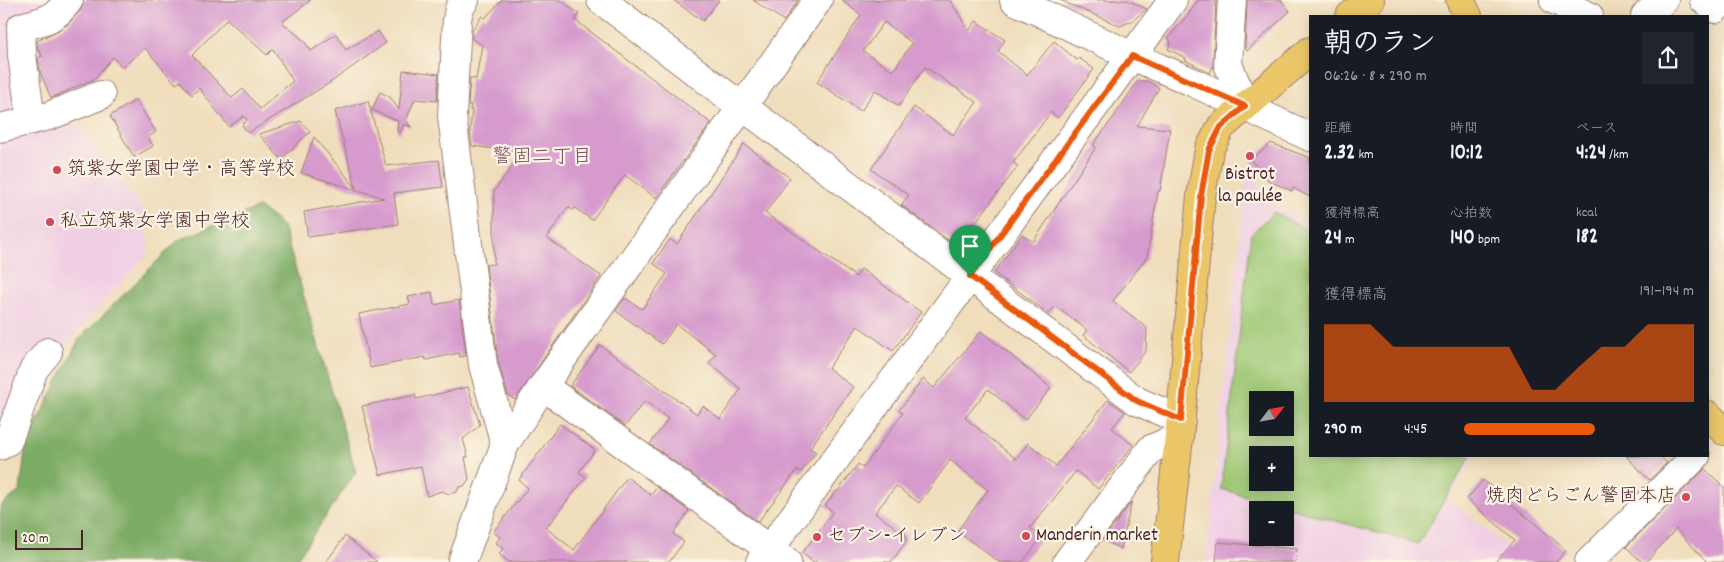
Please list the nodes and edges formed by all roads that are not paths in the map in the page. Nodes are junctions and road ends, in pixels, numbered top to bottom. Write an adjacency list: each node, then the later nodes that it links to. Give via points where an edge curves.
1 (69, 0): 18 (street, via 60,12 47,20)
2 (465, 0): 33 (street, via 459,8 457,20 452,116 483,365)
3 (601, 0): 23 (street)
4 (818, 0): 23 (street)
5 (1014, 0): 20 (street)
6 (1173, 0): 20 (street)
7 (1232, 0): 22 (street, via 1228,64)
8 (1370, 0): 14 (main road)
9 (1460, 0): 15 (main road)
10 (1556, 0): 16 (street)
11 (1664, 0): 17 (street)
12 (1704, 0): 13 (street, via 1714,9)
13 (1724, 0)
14 (1351, 15)
15 (1468, 15)
16 (1587, 15)
17 (1646, 15)
18 (10, 27): 24 (street, via 22,55)
19 (1309, 52): 22 (main road)
20 (1132, 56): 22 (street); 27 (street)
21 (101, 96): 24 (street)
22 (1245, 106): 26 (street); 31 (main road, via 1221,127 1209,150 1201,196)
23 (742, 108): 27 (street); 29 (street)
24 (31, 120): 25 (street)
25 (0, 128)
26 (1309, 137)
27 (970, 276): 31 (street, via 1137,401); 37 (street)
28 (48, 352): 35 (street, via 34,369 8,441)
29 (543, 386): 33 (street); 37 (street)
30 (1709, 416): 32 (main road)
31 (1180, 429): 39 (street, via 1152,448); 40 (main road)
32 (1724, 432): 34 (street)
33 (505, 444): 38 (street)
34 (1709, 445)
35 (0, 446)
36 (1695, 457): 41 (street)
37 (772, 558)
38 (462, 562)
39 (1068, 562)
40 (1165, 562)
41 (1589, 562)

